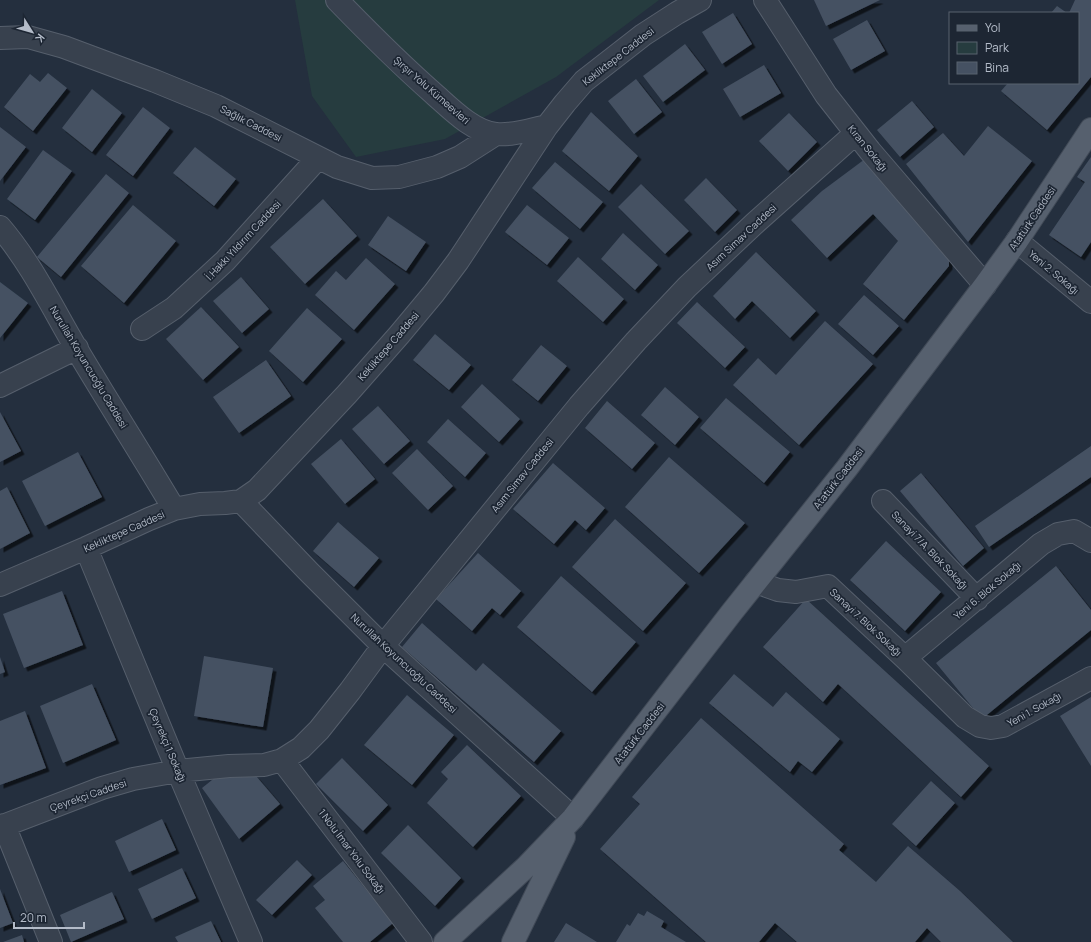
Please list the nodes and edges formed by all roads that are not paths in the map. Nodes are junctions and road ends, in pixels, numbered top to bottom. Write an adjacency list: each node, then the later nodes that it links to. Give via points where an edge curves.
1 (337, 0): 8 (street, Şırşır Yolu Kümeevleri, via 374,39 463,119 478,129)
2 (700, 0): 5 (street, Kekliktepe Caddesi, via 643,35 608,62 584,82)
3 (765, 0): 7 (street, Kıran Sokağı, via 826,95)
4 (0, 38): 9 (street, Sağlık Caddesi, via 28,37 64,47 141,76 216,106)
5 (547, 126): 8 (street, Şırşır Yolu Kümeevleri); 17 (street, Kekliktepe Caddesi, via 458,261 434,292 347,394 257,490)
6 (1091, 129): 11 (main road, Atatürk Caddesi)
7 (856, 133): 12 (street, Kıran Sokağı); 25 (street, Asım Simav Caddesi, via 687,287 636,341 579,406)
8 (496, 134): 9 (street, Sağlık Caddesi, via 460,157 437,167 399,177 372,178)
9 (318, 158): 14 (street, İ.Hakkı Yıldırım Caddesi, via 225,261 174,308)
10 (0, 227): 15 (street, Nurullah Koyuncuoğlu Caddesi, via 34,275)
11 (1017, 241): 12 (main road, Atatürk Caddesi); 13 (street, Yeni 2. Sokağı)
12 (985, 285): 22 (main road, Atatürk Caddesi, via 847,468)
13 (1091, 302)
14 (142, 329)
15 (76, 348): 16 (street); 19 (street, Nurullah Koyuncuoğlu Caddesi)
16 (0, 386)
17 (242, 501): 19 (street, Kekliktepe Caddesi); 25 (street, Nurullah Koyuncuoğlu Caddesi)
18 (883, 501): 24 (street, Sanayi 7/A. Blok Sokağı)
19 (174, 509): 21 (street, Kekliktepe Caddesi)
20 (1083, 536): 24 (street, Yeni 6. Blok Sokağı, via 1058,534 1041,544)
21 (86, 548): 23 (street, Kekliktepe Caddesi); 29 (street, Çeyrekçi 1 Sokağı)
22 (756, 582): 26 (street, Sanayi 7. Blok Sokağı, via 778,590 796,592 828,586); 30 (main road, Atatürk Caddesi)
23 (0, 585)
24 (977, 599): 26 (street, Yeni 6. Blok Sokağı)
25 (383, 646): 28 (street, Asım Simav Caddesi, via 319,730 302,748); 30 (street, Nurullah Koyuncuoğlu Caddesi)
26 (905, 658): 27 (street, Yeni 1. Sokağı, via 965,717 980,726 991,728 1003,726)
27 (1091, 678)
28 (282, 760): 29 (street, Asım Simav Caddesi, via 264,765); 34 (street, 1 Nolu İmar Yolu Sokağı)
29 (178, 771): 31 (street, Çeyrekçi Caddesi, via 133,779 102,788); 33 (street, Çeyrekçi 1 Sokağı)
30 (573, 818): 35 (main road, Atatürk Caddesi); 36 (main road, Atatürk Caddesi)
31 (2, 826): 32 (street)
32 (51, 942)
33 (251, 942)
34 (422, 942)
35 (446, 942)
36 (513, 942)

